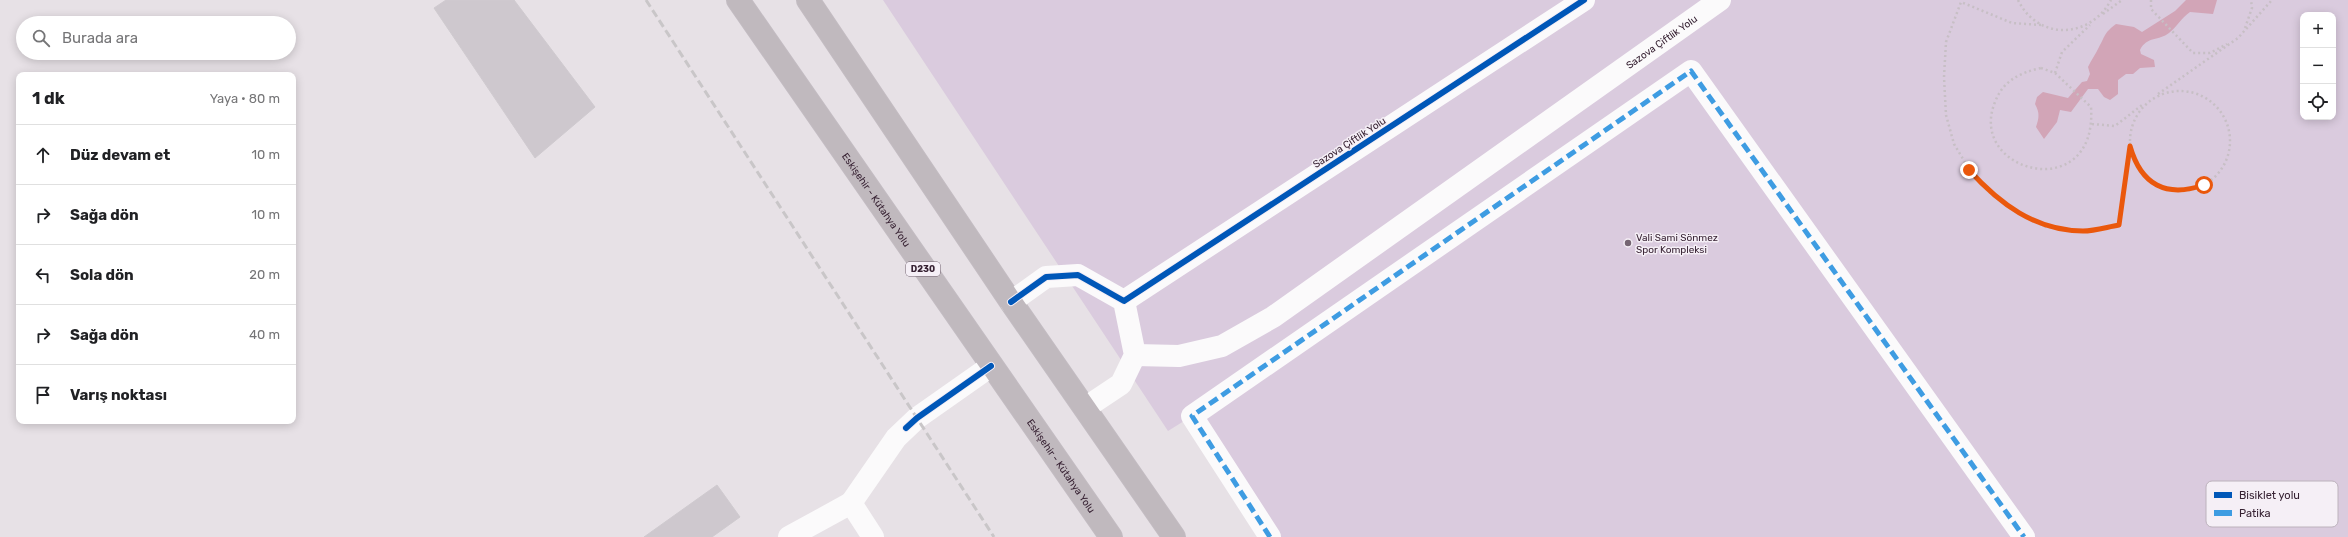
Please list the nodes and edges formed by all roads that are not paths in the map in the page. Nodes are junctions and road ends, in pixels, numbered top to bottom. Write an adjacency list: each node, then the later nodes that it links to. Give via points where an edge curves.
1 (738, 0): 8 (highway, Eskişehir - Kütahya Yolu / D230)
2 (808, 0): 6 (highway)
3 (1584, 0): 5 (street, Sazova Çiftlik Yolu)
4 (1720, 0): 7 (street, Sazova Çiftlik Yolu, via 1273,317 1222,346 1179,356)
5 (1124, 301): 6 (street, via 1078,275 1046,277); 7 (street)
6 (1011, 302): 9 (highway)
7 (1135, 355): 9 (street, via 1122,384)
8 (991, 366): 10 (street, via 906,428 896,438); 13 (highway, Eskişehir - Kütahya Yolu / D230)
9 (1086, 408): 14 (highway)
10 (850, 503): 11 (street); 12 (street)
11 (789, 537)
12 (873, 537)
13 (1111, 537)
14 (1174, 537)
15 (1270, 537): 16 (street, via 1192,416 1691,71)
16 (2024, 537)

